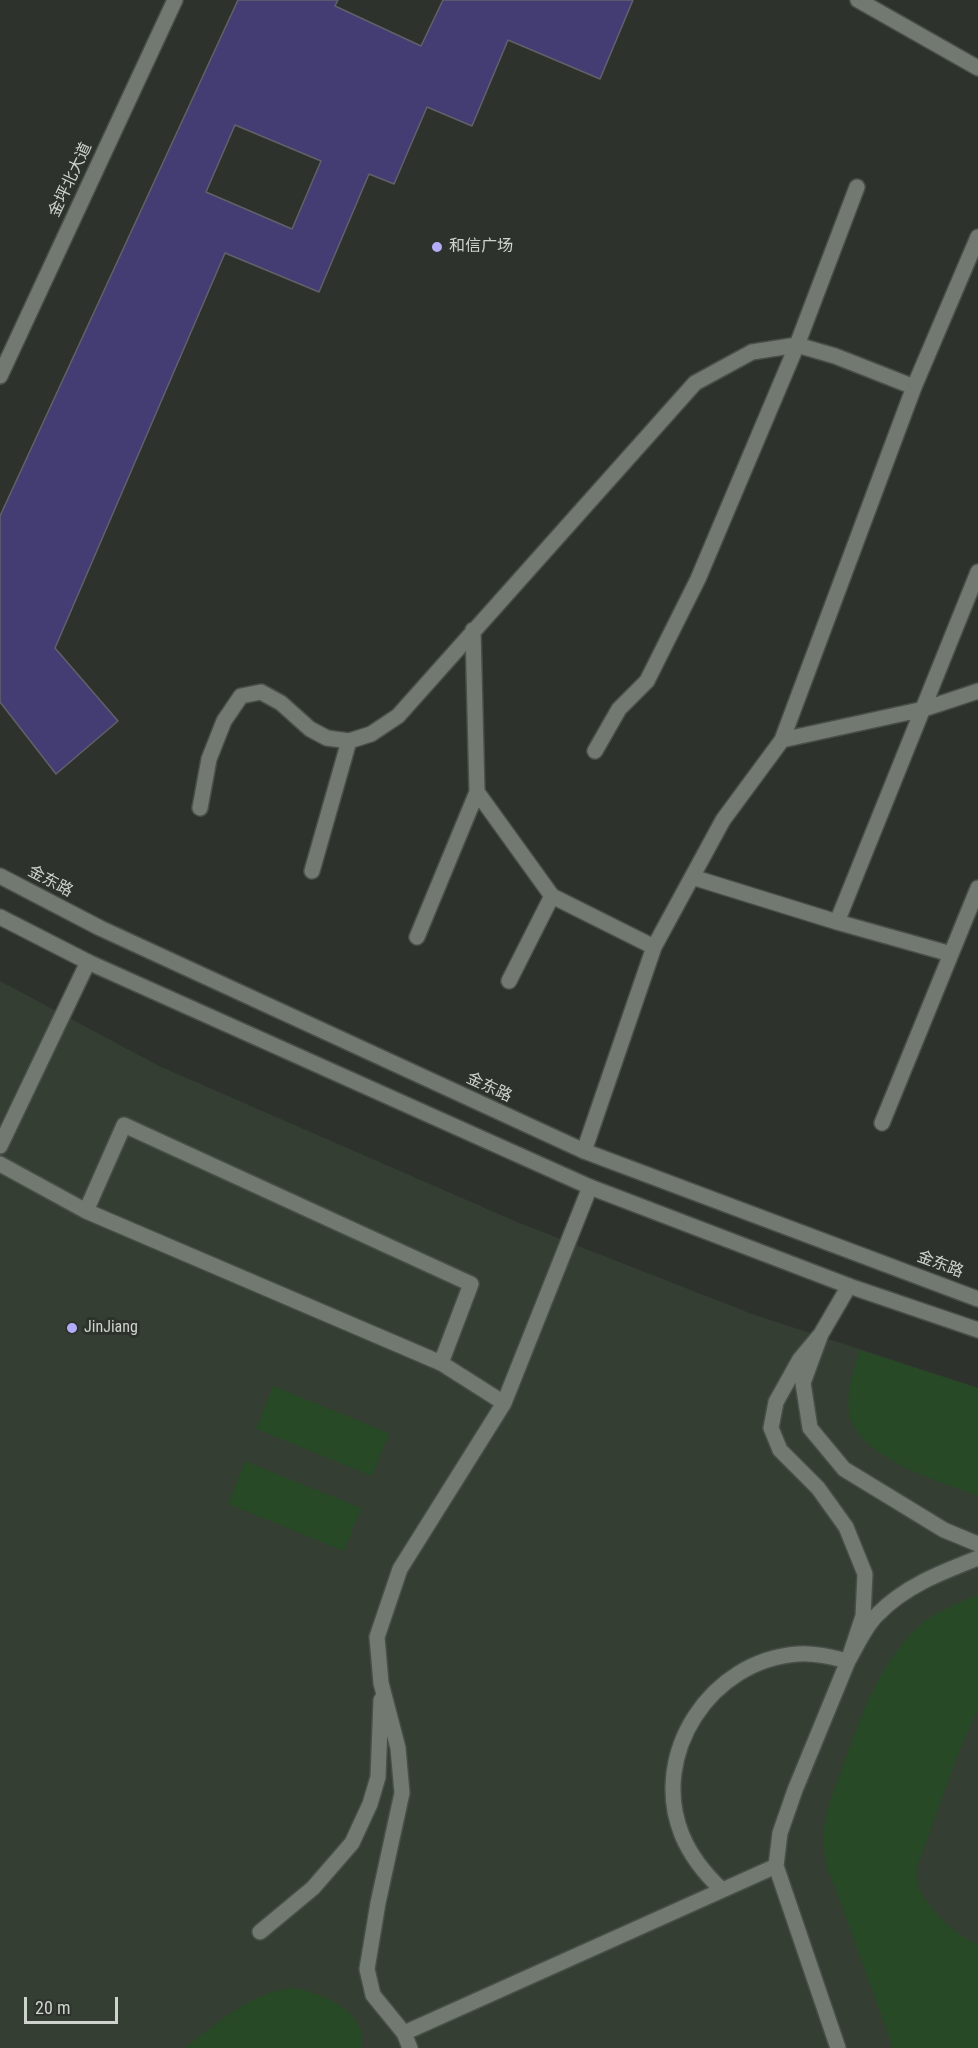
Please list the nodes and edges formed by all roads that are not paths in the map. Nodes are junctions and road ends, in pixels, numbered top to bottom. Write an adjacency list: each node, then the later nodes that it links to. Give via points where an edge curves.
1 (175, 0): 7 (street, 金坪北大道)
2 (858, 0): 3 (street)
3 (978, 68)
4 (858, 187): 6 (street)
5 (978, 237): 8 (street)
6 (797, 345): 8 (street); 10 (street, via 752,352 695,383); 15 (street, via 698,579 646,681 619,709)
7 (0, 376)
8 (914, 387): 13 (street)
9 (978, 572): 12 (street)
10 (473, 630): 14 (street, via 398,716 371,734); 16 (street)
11 (978, 692): 12 (street)
12 (924, 709): 13 (street); 24 (street)
13 (782, 740): 20 (street, via 723,820)
14 (349, 741): 17 (street, via 327,738 310,729 281,703 261,692 241,696 224,722 209,759); 18 (street)
15 (595, 751)
16 (477, 792): 22 (street); 25 (street)
17 (200, 808)
18 (312, 871)
19 (0, 876): 32 (street, 金东路, via 100,928)
20 (692, 877): 24 (street); 26 (street)
21 (978, 888): 27 (street)
22 (552, 896): 26 (street); 29 (street)
23 (0, 917): 28 (street)
24 (837, 922): 27 (street)
25 (417, 937)
26 (654, 947): 32 (street)
27 (951, 954): 30 (street)
28 (88, 962): 31 (street); 34 (street)
29 (509, 981)
30 (882, 1123)
31 (0, 1146)
32 (584, 1151): 37 (street, 金东路)
33 (0, 1164): 35 (street)
34 (590, 1187): 36 (street); 41 (street)
35 (86, 1211): 40 (street); 40 (street, via 124,1125 471,1284)
36 (849, 1286): 38 (street); 39 (street)
37 (978, 1299)
38 (978, 1330)
39 (821, 1334): 42 (street, via 803,1383 810,1428 844,1469 944,1530); 44 (street, via 800,1359 777,1402 771,1428 780,1450 818,1488 846,1527 865,1574 863,1616)
40 (441, 1364): 41 (street)
41 (504, 1403): 45 (street, via 400,1569 377,1637)
42 (978, 1544)
43 (978, 1558): 44 (street, via 904,1592 876,1615)
44 (848, 1660): 46 (street, via 795,1790 780,1833); 47 (street, via 797,1654 772,1658 727,1680 693,1718 675,1764 675,1810 691,1855)
45 (381, 1683): 48 (street, via 378,1777 352,1843 314,1888); 49 (street, via 398,1748 402,1793 368,1969 373,1995)
46 (776, 1866): 47 (street); 51 (street)
47 (722, 1890): 49 (street)
48 (260, 1932)
49 (404, 2033): 50 (street)
50 (410, 2048)
51 (838, 2048)

